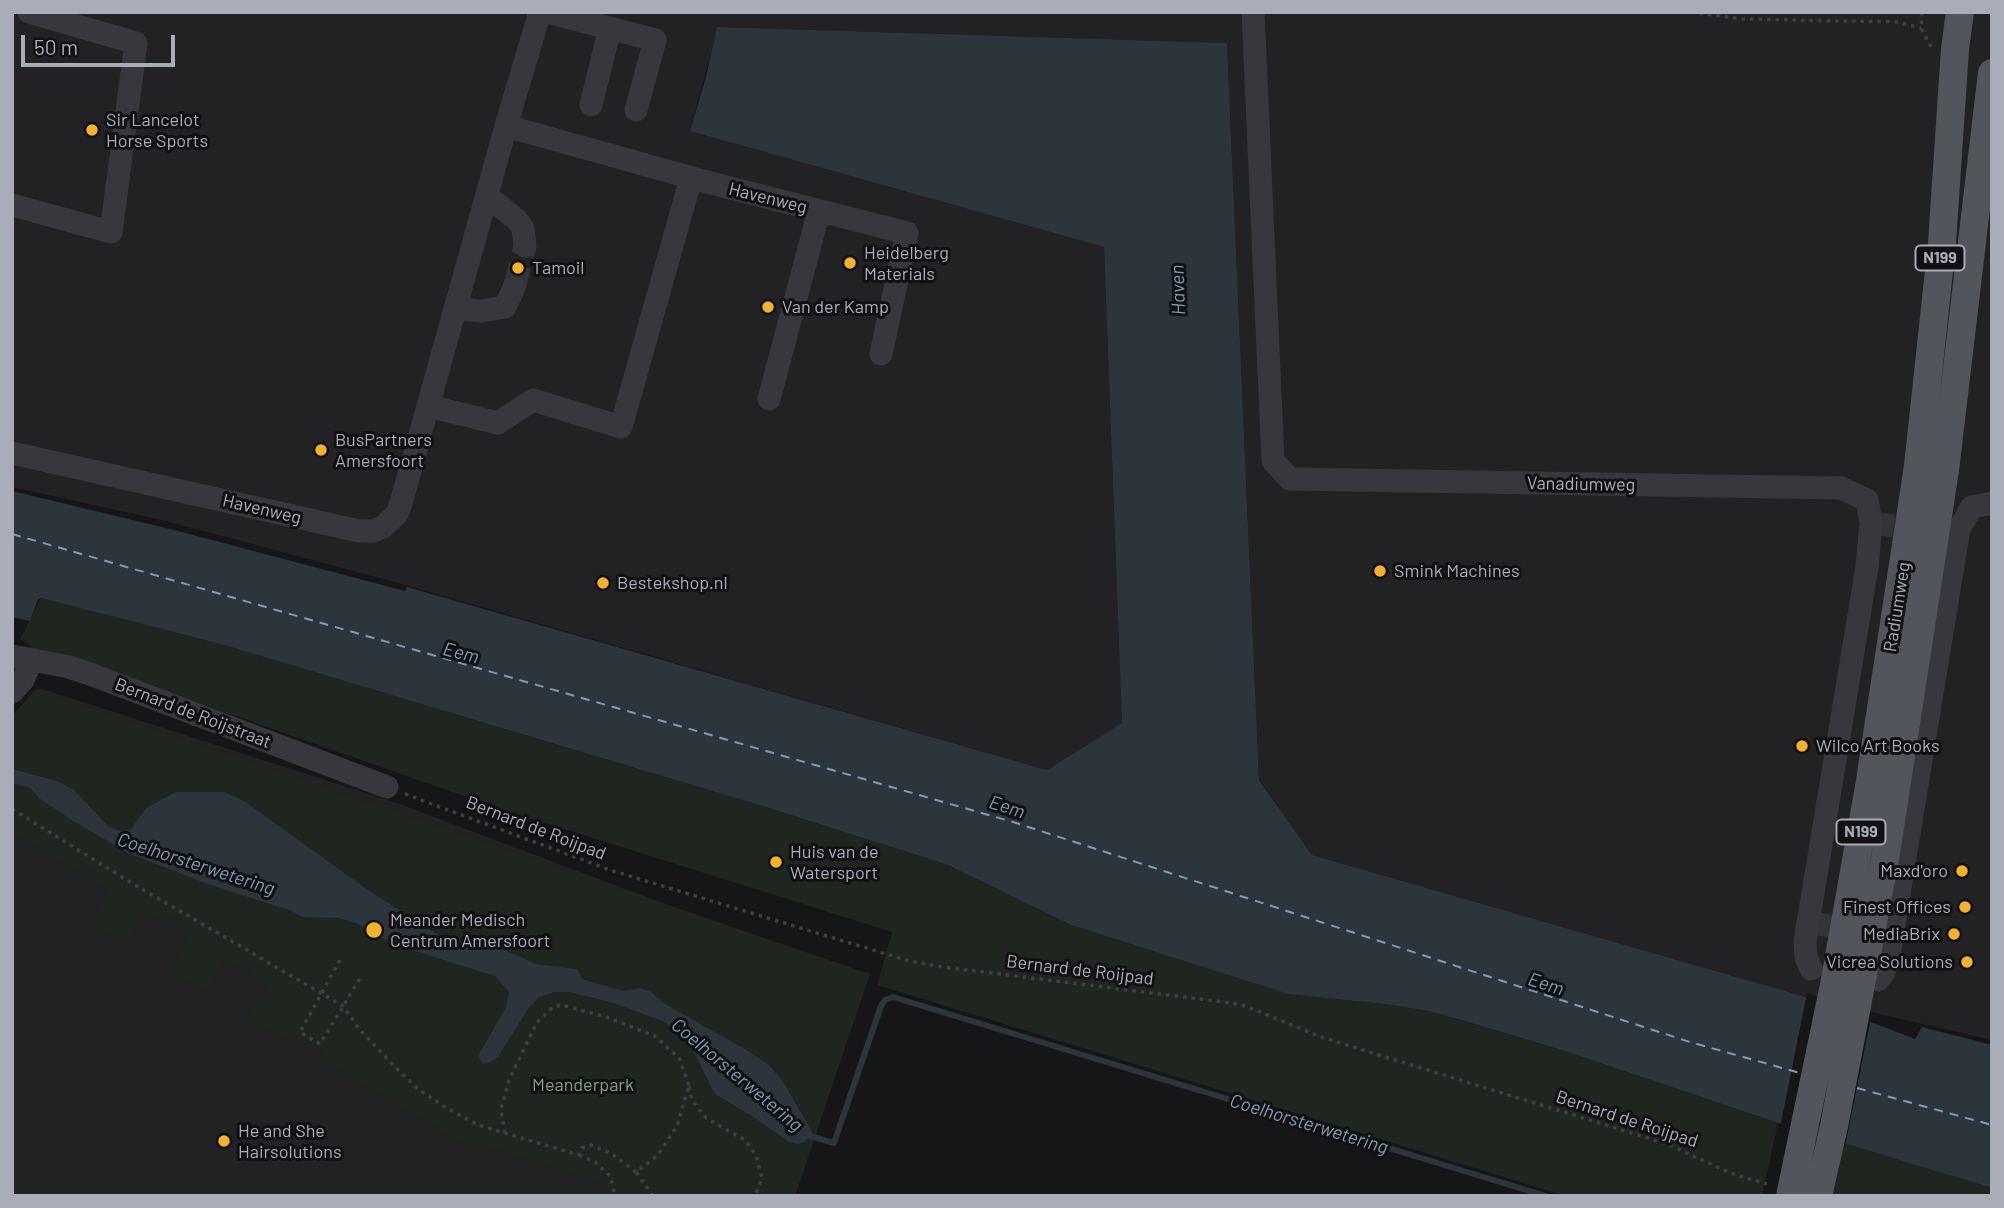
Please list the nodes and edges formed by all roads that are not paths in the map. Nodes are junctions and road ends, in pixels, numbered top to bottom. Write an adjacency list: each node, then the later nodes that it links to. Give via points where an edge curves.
1 (29, 12): 13 (street, via 136,43 111,232)
2 (540, 12): 10 (street, Havenweg)
3 (548, 12): 6 (street)
4 (1253, 12): 28 (street, Vanadiumweg, via 1273,461 1290,479 1841,488 1867,500 1871,523 1867,567 1805,941)
5 (1960, 12): 22 (main road, Radiumweg / N199)
6 (610, 28): 8 (street); 9 (street, via 654,40)
7 (1992, 73): 22 (main road, Radiumweg / N199)
8 (591, 105)
9 (636, 110)
10 (506, 125): 11 (street, Havenweg); 12 (street, Havenweg)
11 (691, 178): 14 (street, Havenweg); 20 (street, via 621,427 534,400 498,423)
12 (487, 196): 15 (street, via 523,228); 17 (street, Havenweg)
13 (12, 205)
14 (819, 211): 18 (street, via 907,233); 19 (street, Havenweg)
15 (525, 246)
16 (514, 288): 17 (street, via 505,307)
17 (457, 309): 20 (street, Havenweg)
18 (881, 354)
19 (769, 399)
20 (428, 406): 21 (street, Havenweg, via 397,514 373,531)
21 (12, 453)
22 (1931, 468): 30 (main road, Radiumweg / N199, bridge, via 1839,959); 31 (main road, Radiumweg / N199, bridge, via 1885,859)
23 (1992, 503): 29 (street, via 1972,507 1959,529 1890,949)
24 (12, 646): 25 (street)
25 (22, 658): 26 (street, via 23,680); 27 (street, Bernard de Roijstraat, via 90,674)
26 (12, 692)
27 (387, 787)
28 (1811, 969)
29 (1878, 981)
30 (1778, 1190)
31 (1818, 1196)

